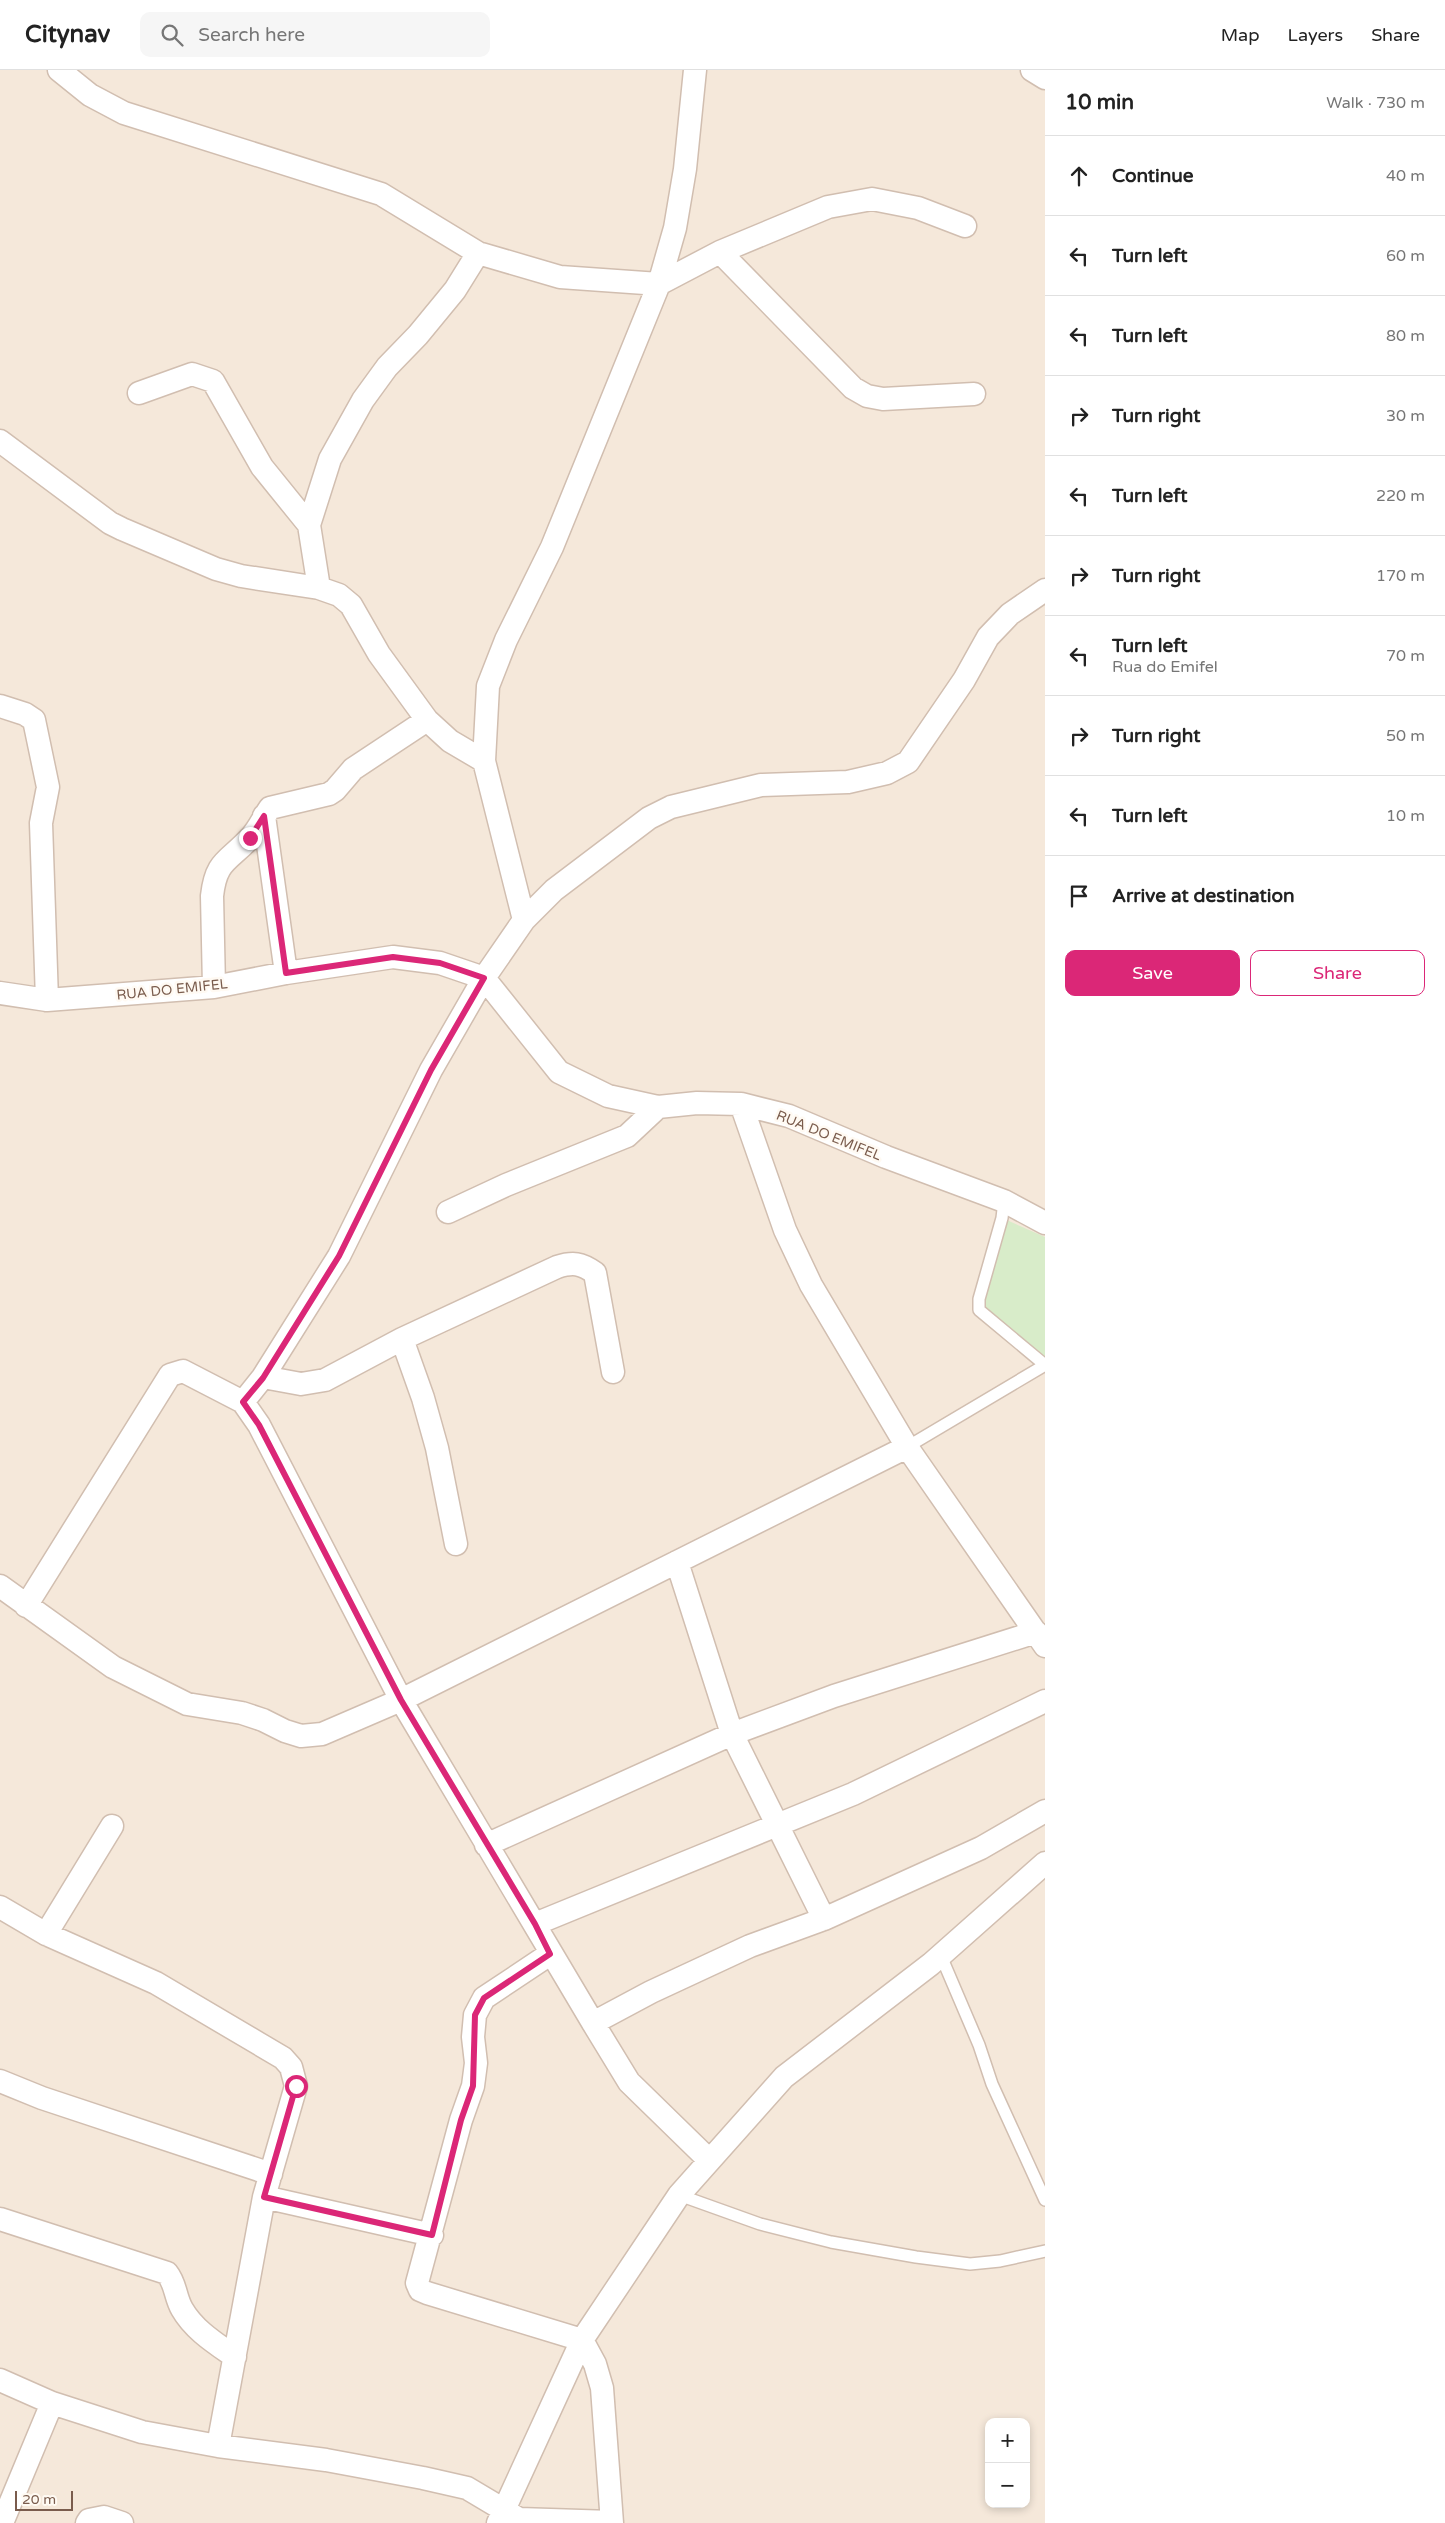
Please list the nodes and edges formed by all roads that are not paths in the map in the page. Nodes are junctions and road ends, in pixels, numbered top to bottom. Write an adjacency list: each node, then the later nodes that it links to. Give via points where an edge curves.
1 (59, 70): 7 (street, via 90,95 124,113 381,194)
2 (694, 70): 8 (street, via 675,228)
3 (1032, 70): 4 (street)
4 (1045, 78)
5 (964, 226): 6 (street, via 918,208 872,199 828,207)
6 (720, 252): 8 (street); 10 (street, via 853,388 867,396 882,399)
7 (478, 254): 8 (street, via 560,277); 12 (street, via 455,290 387,367 358,407 330,459)
8 (659, 284): 17 (street, via 552,547 506,640 488,686)
9 (139, 393): 12 (street, via 192,374 213,381 262,467)
10 (974, 394)
11 (0, 441): 13 (street, via 122,529 216,569)
12 (309, 525): 13 (street)
13 (319, 588): 16 (street, via 339,595 351,605 379,654)
14 (1045, 590): 19 (street, via 1010,614 988,637 964,680 908,762 888,773 848,782 761,785 671,807 649,818 554,890)
15 (0, 706): 24 (street, via 34,720 48,787 41,823)
16 (427, 720): 17 (street, via 450,741); 18 (street, via 353,769 329,794 270,808)
17 (484, 761): 19 (street)
18 (264, 816): 20 (street); 22 (street, via 250,838 224,859 213,882)
19 (524, 920): 21 (street)
20 (286, 973): 21 (street, RUA DO EMIFEL, via 393,957 440,963); 22 (street, RUA DO EMIFEL)
21 (484, 978): 26 (street, RUA DO EMIFEL, via 559,1072 608,1096); 33 (street, via 431,1070 339,1256)
22 (214, 987): 24 (street, RUA DO EMIFEL)
23 (3, 995): 24 (street, RUA DO EMIFEL)
24 (47, 1000)
25 (741, 1104): 26 (street, RUA DO EMIFEL); 27 (street, RUA DO EMIFEL, via 789,1116); 35 (street, via 785,1230 811,1285)
26 (658, 1107): 28 (street, via 627,1136)
27 (1004, 1202): 29 (street, RUA DO EMIFEL); 31 (lane, via 979,1310)
28 (448, 1212)
29 (1045, 1223)
30 (402, 1339): 32 (street, via 557,1267 583,1264 595,1273); 33 (street, via 325,1380 301,1384); 36 (street, via 438,1448)
31 (1045, 1365): 35 (lane)
32 (613, 1372)
33 (263, 1378): 34 (street)
34 (243, 1402): 39 (street, via 183,1371 170,1375); 41 (street, via 259,1425)
35 (907, 1448): 37 (street); 40 (street)
36 (456, 1544)
37 (677, 1562): 41 (street); 43 (street)
38 (0, 1586): 39 (street)
39 (26, 1606): 41 (street, via 113,1667 170,1697 187,1704 242,1712 301,1736 322,1734)
40 (1040, 1639): 43 (street, via 834,1696)
41 (401, 1700): 47 (street)
42 (1045, 1701): 45 (street, via 853,1794)
43 (732, 1734): 45 (street); 47 (street)
44 (1045, 1811): 50 (street, via 981,1848)
45 (778, 1825): 50 (street); 51 (street)
46 (112, 1826): 52 (street)
47 (486, 1845): 51 (street)
48 (1045, 1862): 54 (street)
49 (0, 1907): 52 (street)
50 (824, 1919): 55 (street, via 741,1950)
51 (535, 1924): 53 (street)
52 (46, 1934): 58 (street, via 156,1983 283,2058 291,2067 296,2086)
53 (550, 1954): 55 (street); 63 (street, via 484,1998 475,2015 473,2086 461,2120)
54 (941, 1956): 57 (street, via 784,2077); 61 (lane, via 992,2084)
55 (592, 2023): 57 (street, via 629,2082)
56 (0, 2082): 58 (street)
57 (709, 2160): 59 (street)
58 (271, 2174): 60 (street)
59 (679, 2195): 64 (lane, via 760,2224 831,2242 916,2257 970,2264 1009,2260); 65 (street)
60 (264, 2197): 63 (street); 66 (street)
61 (1045, 2200)
62 (0, 2219): 66 (street, via 167,2273 191,2323)
63 (432, 2235): 65 (street, via 417,2284 420,2290)
64 (1045, 2251)
65 (582, 2340): 70 (street); 71 (street, via 595,2364 602,2388)
66 (235, 2357): 69 (street)
67 (0, 2380): 68 (street)
68 (52, 2403): 69 (street, via 142,2432); 72 (street)
69 (218, 2446): 70 (street, via 326,2460 467,2488)
70 (501, 2516): 71 (street)
71 (612, 2522)
72 (2, 2523)
73 (87, 2523): 74 (street, via 104,2517)
74 (122, 2523)

